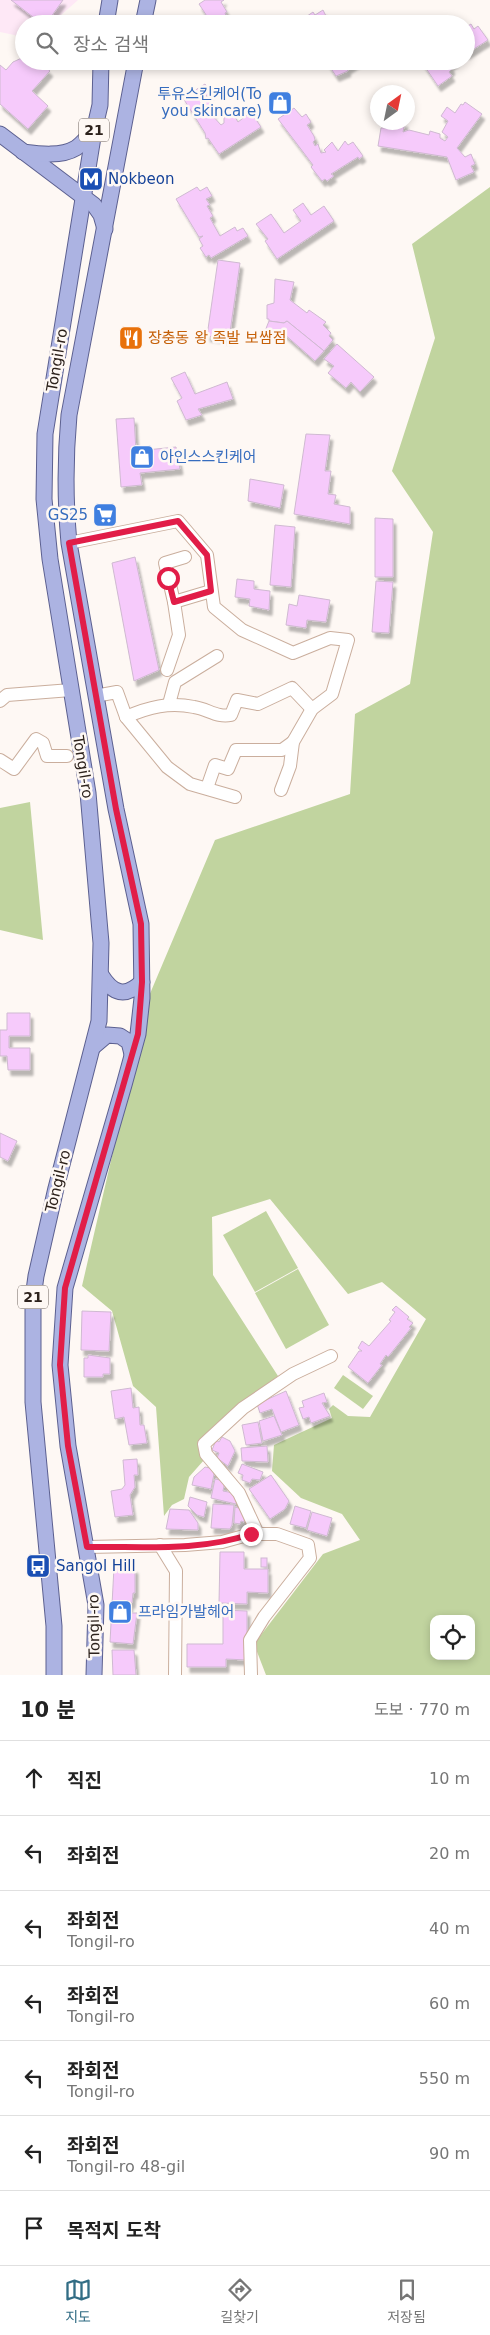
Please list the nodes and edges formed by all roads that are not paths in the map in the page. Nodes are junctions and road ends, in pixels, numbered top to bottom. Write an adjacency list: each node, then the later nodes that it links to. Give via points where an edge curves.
1 (110, 0): 3 (main road)
2 (148, 0): 4 (main road)
3 (108, 15)
4 (145, 15)
5 (101, 70): 7 (main road, Tongil-ro / 21, via 100,104)
6 (134, 70): 11 (main road, Tongil-ro / 21)
7 (94, 131): 9 (main road, via 77,148 65,152); 10 (main road, Tongil-ro / 21)
8 (0, 134): 9 (main road)
9 (22, 152): 10 (main road)
10 (84, 198): 11 (main road, via 101,215); 18 (main road, Tongil-ro / 21, via 45,434 47,529)
11 (105, 230): 12 (main road, Tongil-ro / 21, via 69,415 65,499)
12 (69, 543): 14 (street, via 178,521 207,555); 19 (main road, Tongil-ro / 21)
13 (184, 557): 15 (street, via 165,563)
14 (211, 591): 15 (street); 22 (street, via 214,607 242,630 293,653 330,638 348,640 332,694)
15 (174, 602): 17 (street, via 179,635)
16 (217, 656): 21 (street, via 175,682)
17 (168, 670)
18 (71, 690): 20 (street, via 7,695); 30 (main road, Tongil-ro / 21, via 88,793 100,915)
19 (95, 696): 23 (street, via 117,692); 31 (main road, Tongil-ro / 21, via 141,924)
20 (0, 701)
21 (169, 704): 22 (street, via 195,707 222,717 231,715 237,700 258,704 292,688); 23 (street, via 149,707)
22 (312, 709): 24 (street)
23 (126, 717): 27 (street, via 167,767 190,784)
24 (293, 742): 27 (street, via 282,750 236,750 228,769 215,765); 28 (street, via 290,766)
25 (67, 756): 26 (street, Tongil-ro, via 47,756 43,744 36,738 14,769)
26 (0, 761)
27 (207, 788): 29 (street)
28 (281, 790)
29 (235, 797)
30 (101, 975): 31 (main road, via 107,986 121,992 129,992); 32 (main road, Tongil-ro / 21, via 99,1021)
31 (142, 982): 33 (main road, Tongil-ro / 21, via 140,1024)
32 (94, 1046): 33 (main road, via 107,1035 120,1036 129,1042); 38 (main road, Tongil-ro / 21, via 56,1188 33,1298 33,1402 54,1626)
33 (132, 1054): 37 (main road, Tongil-ro / 21, via 65,1288 63,1305 60,1365 65,1420)
34 (331, 1356): 35 (street, via 293,1374 243,1408 204,1444 206,1454 239,1493)
35 (258, 1534): 36 (street, via 222,1542); 41 (street, via 277,1534 308,1545 310,1558 250,1640)
36 (160, 1545): 37 (street); 40 (street, via 176,1571)
37 (87, 1547): 39 (main road, Tongil-ro / 21, via 96,1605)
38 (54, 1675)
39 (94, 1675)
40 (175, 1675)
41 (251, 1675)

